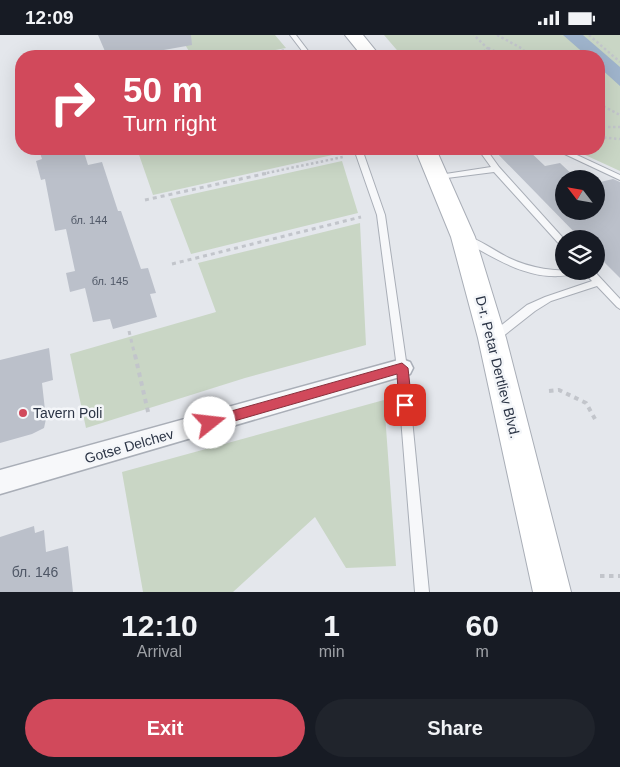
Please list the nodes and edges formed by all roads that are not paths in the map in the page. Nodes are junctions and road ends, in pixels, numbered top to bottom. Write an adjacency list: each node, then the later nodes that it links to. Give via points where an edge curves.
1 (293, 35): 3 (lane)
2 (354, 35): 4 (main road)
3 (304, 50)
4 (366, 50)
5 (360, 155): 18 (lane, via 380,215)
6 (428, 155): 10 (main road, D-r. Petar Dertliev Blvd.)
7 (486, 155): 9 (lane)
8 (571, 155): 11 (lane)
9 (496, 169): 10 (lane); 12 (lane)
10 (439, 177): 13 (main road, D-r. Petar Dertliev Blvd.)
11 (620, 178)
12 (555, 234)
13 (463, 237): 14 (lane, via 532,272); 17 (main road, D-r. Petar Dertliev Blvd.)
14 (555, 274)
15 (599, 282): 16 (lane); 17 (lane, via 548,299)
16 (620, 305)
17 (492, 338): 21 (main road, D-r. Petar Dertliev Blvd.)
18 (402, 368): 19 (street, Gotse Delchev); 20 (lane)
19 (0, 482)
20 (422, 592)
21 (552, 592)

